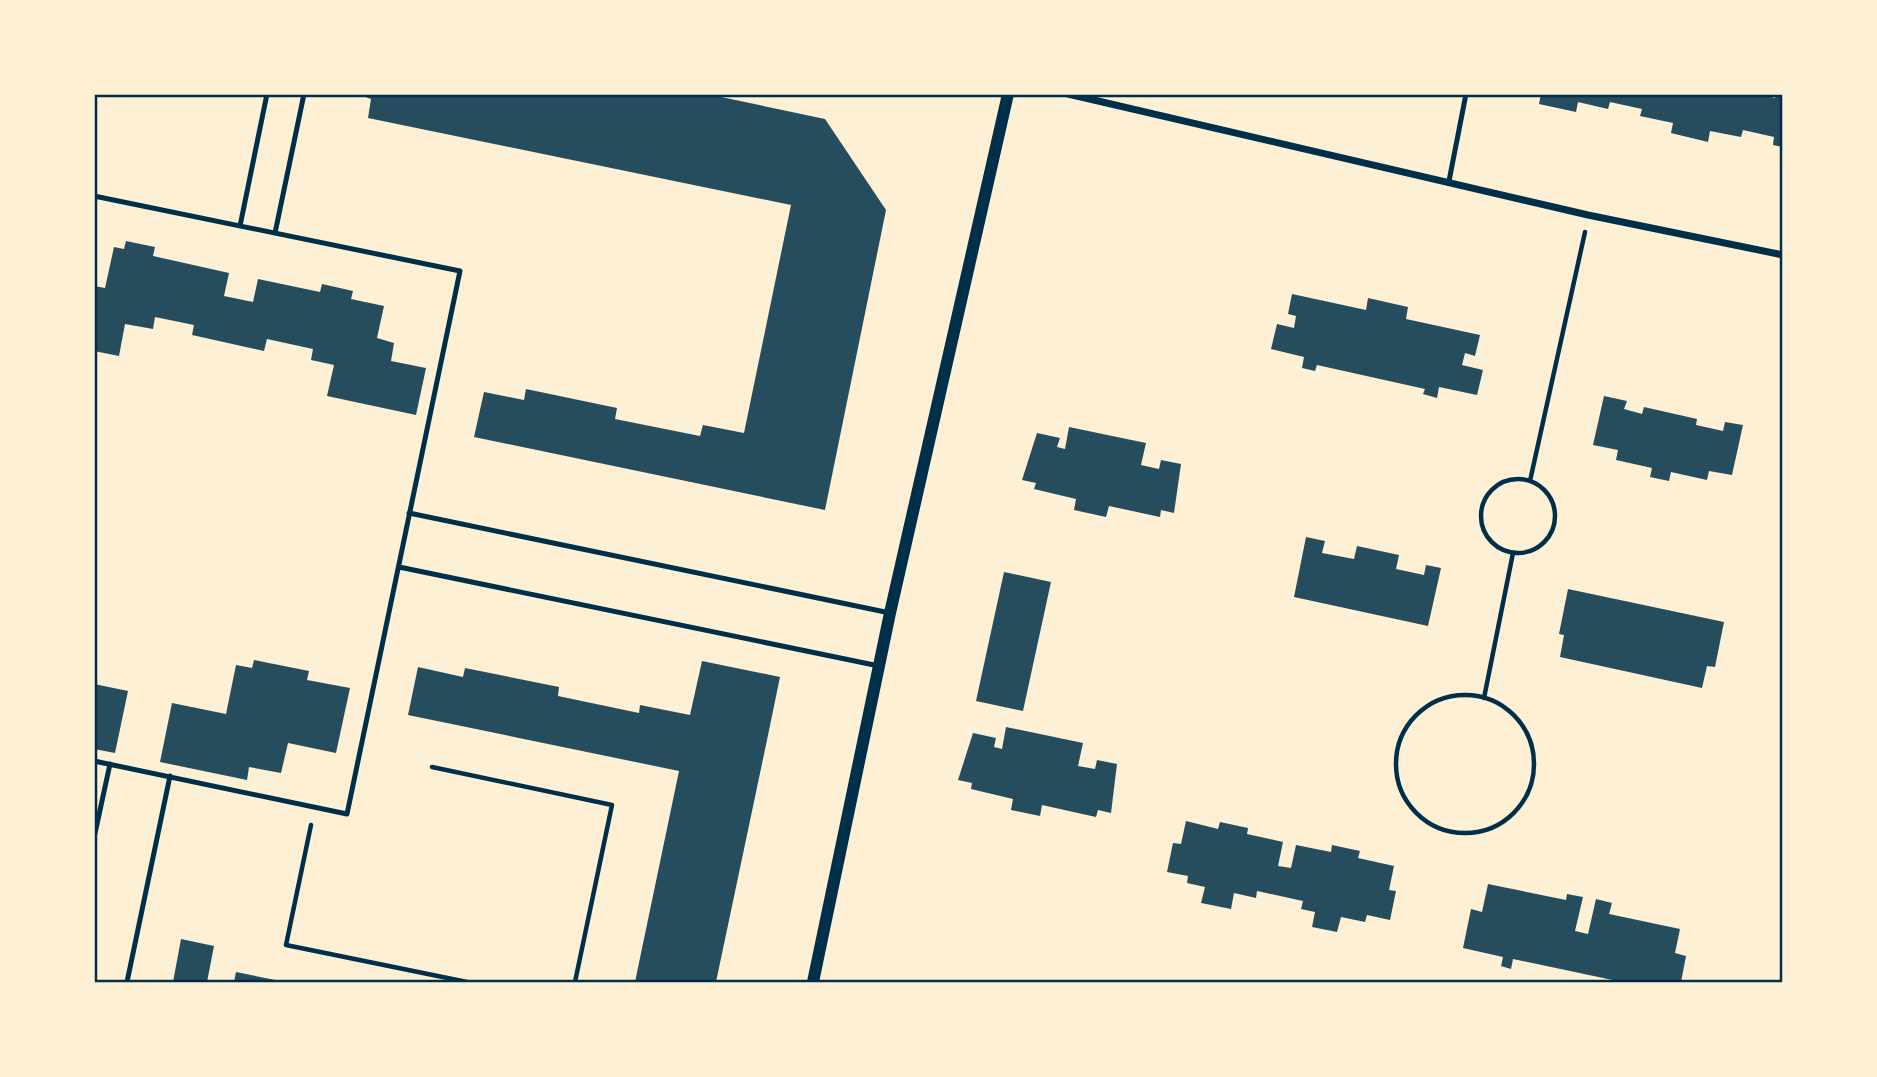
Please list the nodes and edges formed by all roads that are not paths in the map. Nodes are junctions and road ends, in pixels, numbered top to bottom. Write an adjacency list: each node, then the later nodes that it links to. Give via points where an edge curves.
1 (267, 94): 8 (lane)
2 (304, 94): 9 (lane)
3 (1008, 94): 13 (street)
4 (1068, 94): 6 (street)
5 (1466, 94): 6 (lane)
6 (1449, 181): 10 (street)
7 (94, 196): 8 (lane)
8 (240, 226): 9 (lane)
9 (275, 233): 11 (lane, via 460,271)
10 (1783, 255)
11 (410, 513): 12 (lane); 13 (lane)
12 (398, 567): 14 (lane); 17 (lane, via 347,814)
13 (890, 613): 14 (street)
14 (879, 666): 20 (street)
15 (94, 761): 16 (lane)
16 (110, 764): 17 (lane); 18 (lane)
17 (170, 776): 19 (lane)
18 (94, 838)
19 (127, 982)
20 (813, 982)

